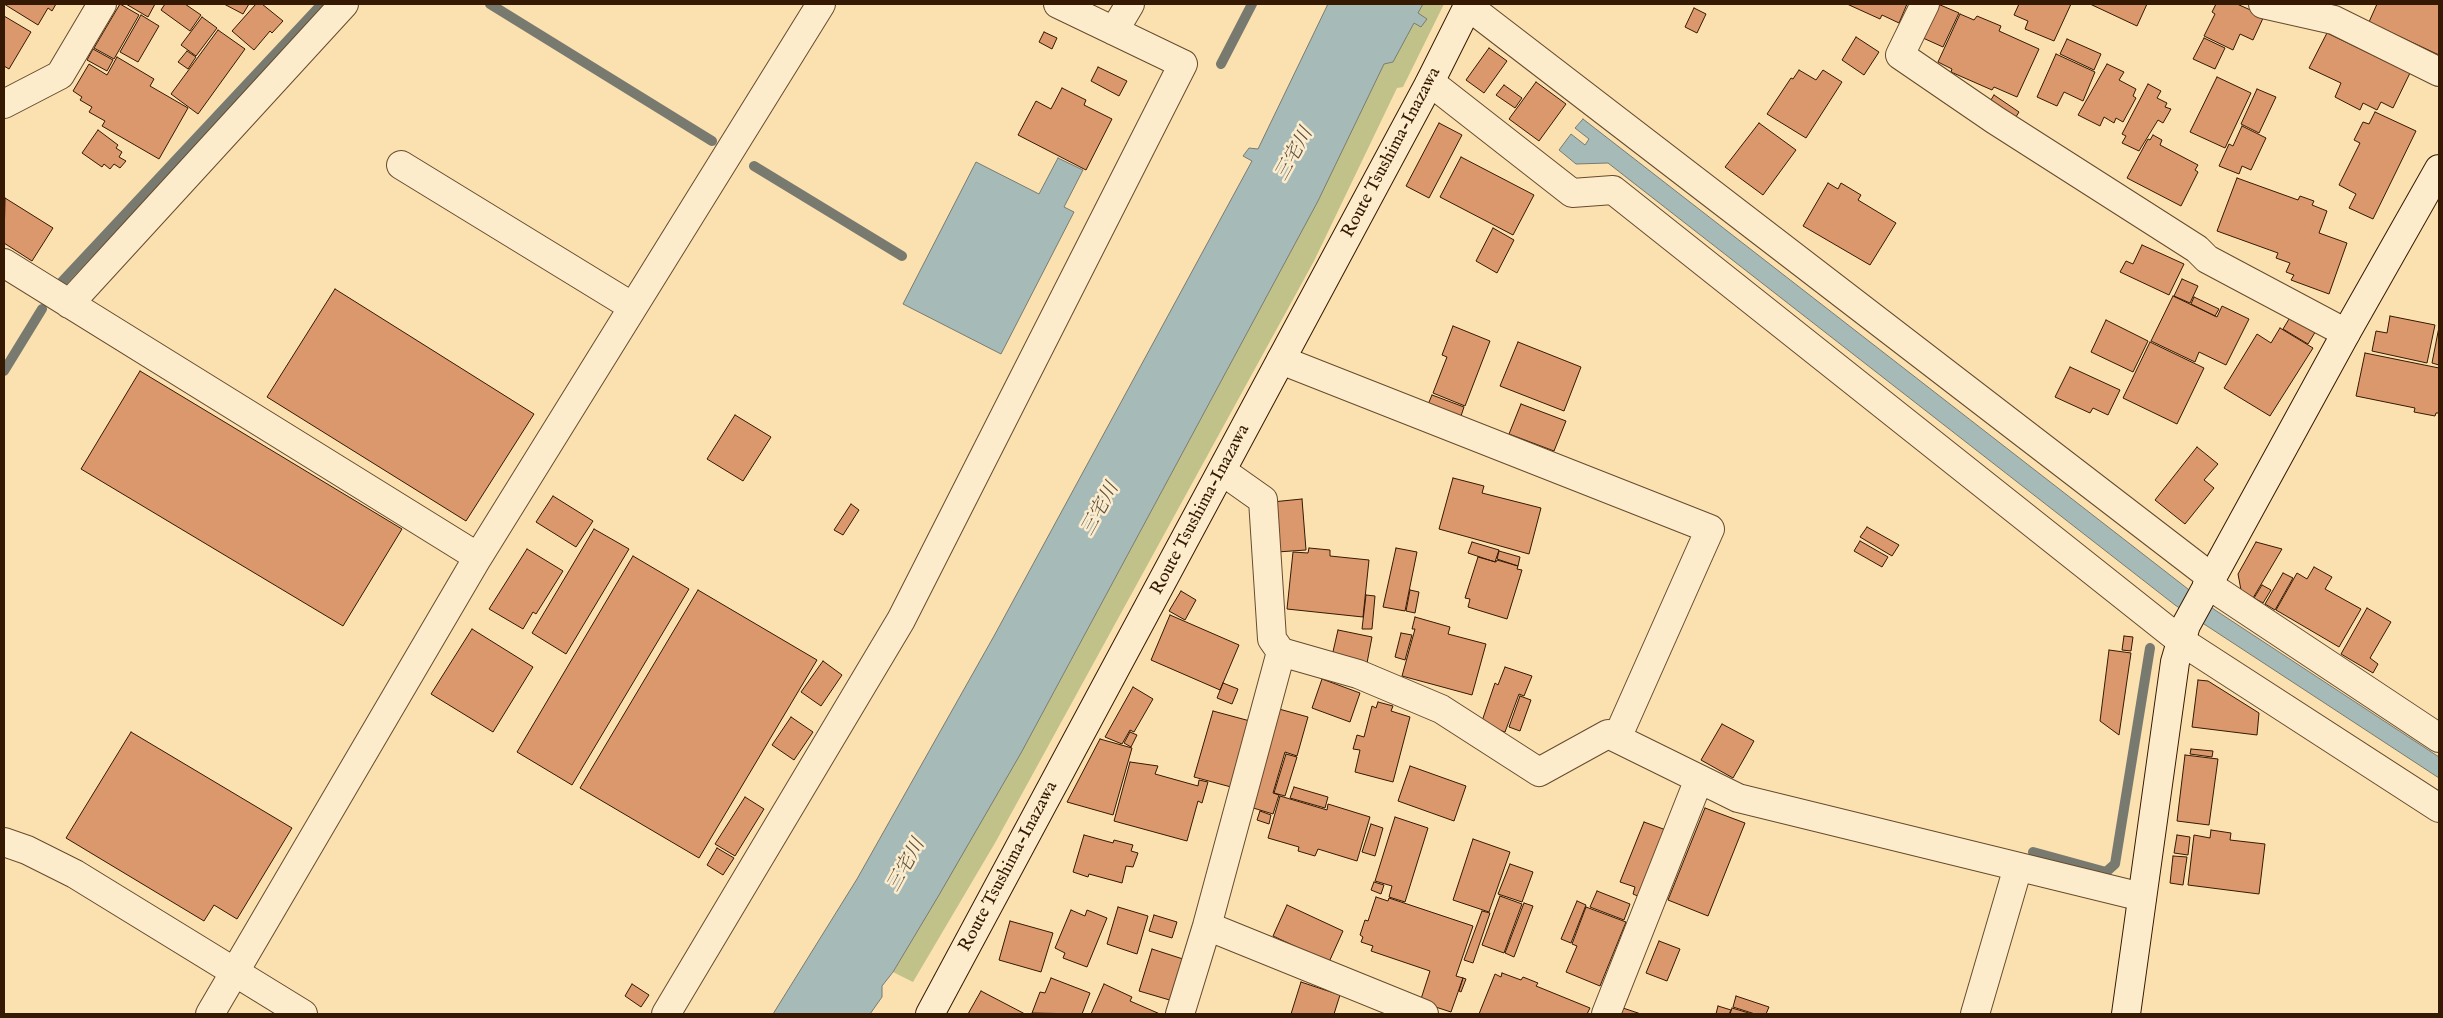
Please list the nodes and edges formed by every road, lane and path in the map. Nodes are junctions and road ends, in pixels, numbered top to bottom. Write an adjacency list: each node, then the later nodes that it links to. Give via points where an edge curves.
1 (102, 4): 12 (street, via 60,75)
2 (344, 4): 16 (street)
3 (821, 4): 17 (street)
4 (1058, 4): 9 (street)
5 (1130, 4): 9 (street)
6 (1925, 4): 18 (street, via 1900,55 2208,258)
7 (2263, 4): 10 (street, via 2334,20)
8 (1468, 5): 11 (street, Route Tsushima-Inazawa); 22 (street)
9 (1114, 31): 36 (street, via 1183,64 900,620)
10 (2439, 72)
11 (1430, 82): 19 (street, Route Tsushima-Inazawa); 23 (street, via 1572,193 1613,190)
12 (4, 104)
13 (401, 165): 17 (street)
14 (2439, 169): 18 (street)
15 (4, 263): 16 (street)
16 (69, 304): 21 (street)
17 (633, 307): 21 (street)
18 (2346, 333): 22 (street)
19 (1281, 360): 20 (street, Route Tsushima-Inazawa); 25 (street, via 1710,529)
20 (1222, 471): 24 (street, via 1263,500 1272,639); 37 (street, Route Tsushima-Inazawa)
21 (478, 557): 33 (street)
22 (2207, 584): 23 (street); 26 (street)
23 (2183, 633): 28 (street); 31 (street, via 2175,662)
24 (1281, 652): 25 (street, via 1358,674 1441,708 1539,772 1608,734); 32 (street)
25 (1617, 738): 27 (street)
26 (2439, 738)
27 (1699, 779): 30 (street, via 1738,798); 40 (street)
28 (2439, 808)
29 (4, 842): 33 (street, via 75,874)
30 (2018, 867): 31 (street); 41 (street)
31 (2142, 897): 42 (street)
32 (1207, 926): 38 (street); 39 (street)
33 (234, 971): 34 (street); 35 (street)
34 (210, 1014)
35 (303, 1014)
36 (666, 1014)
37 (930, 1014)
38 (1180, 1014)
39 (1424, 1014)
40 (1606, 1014)
41 (1975, 1014)
42 (2126, 1014)

